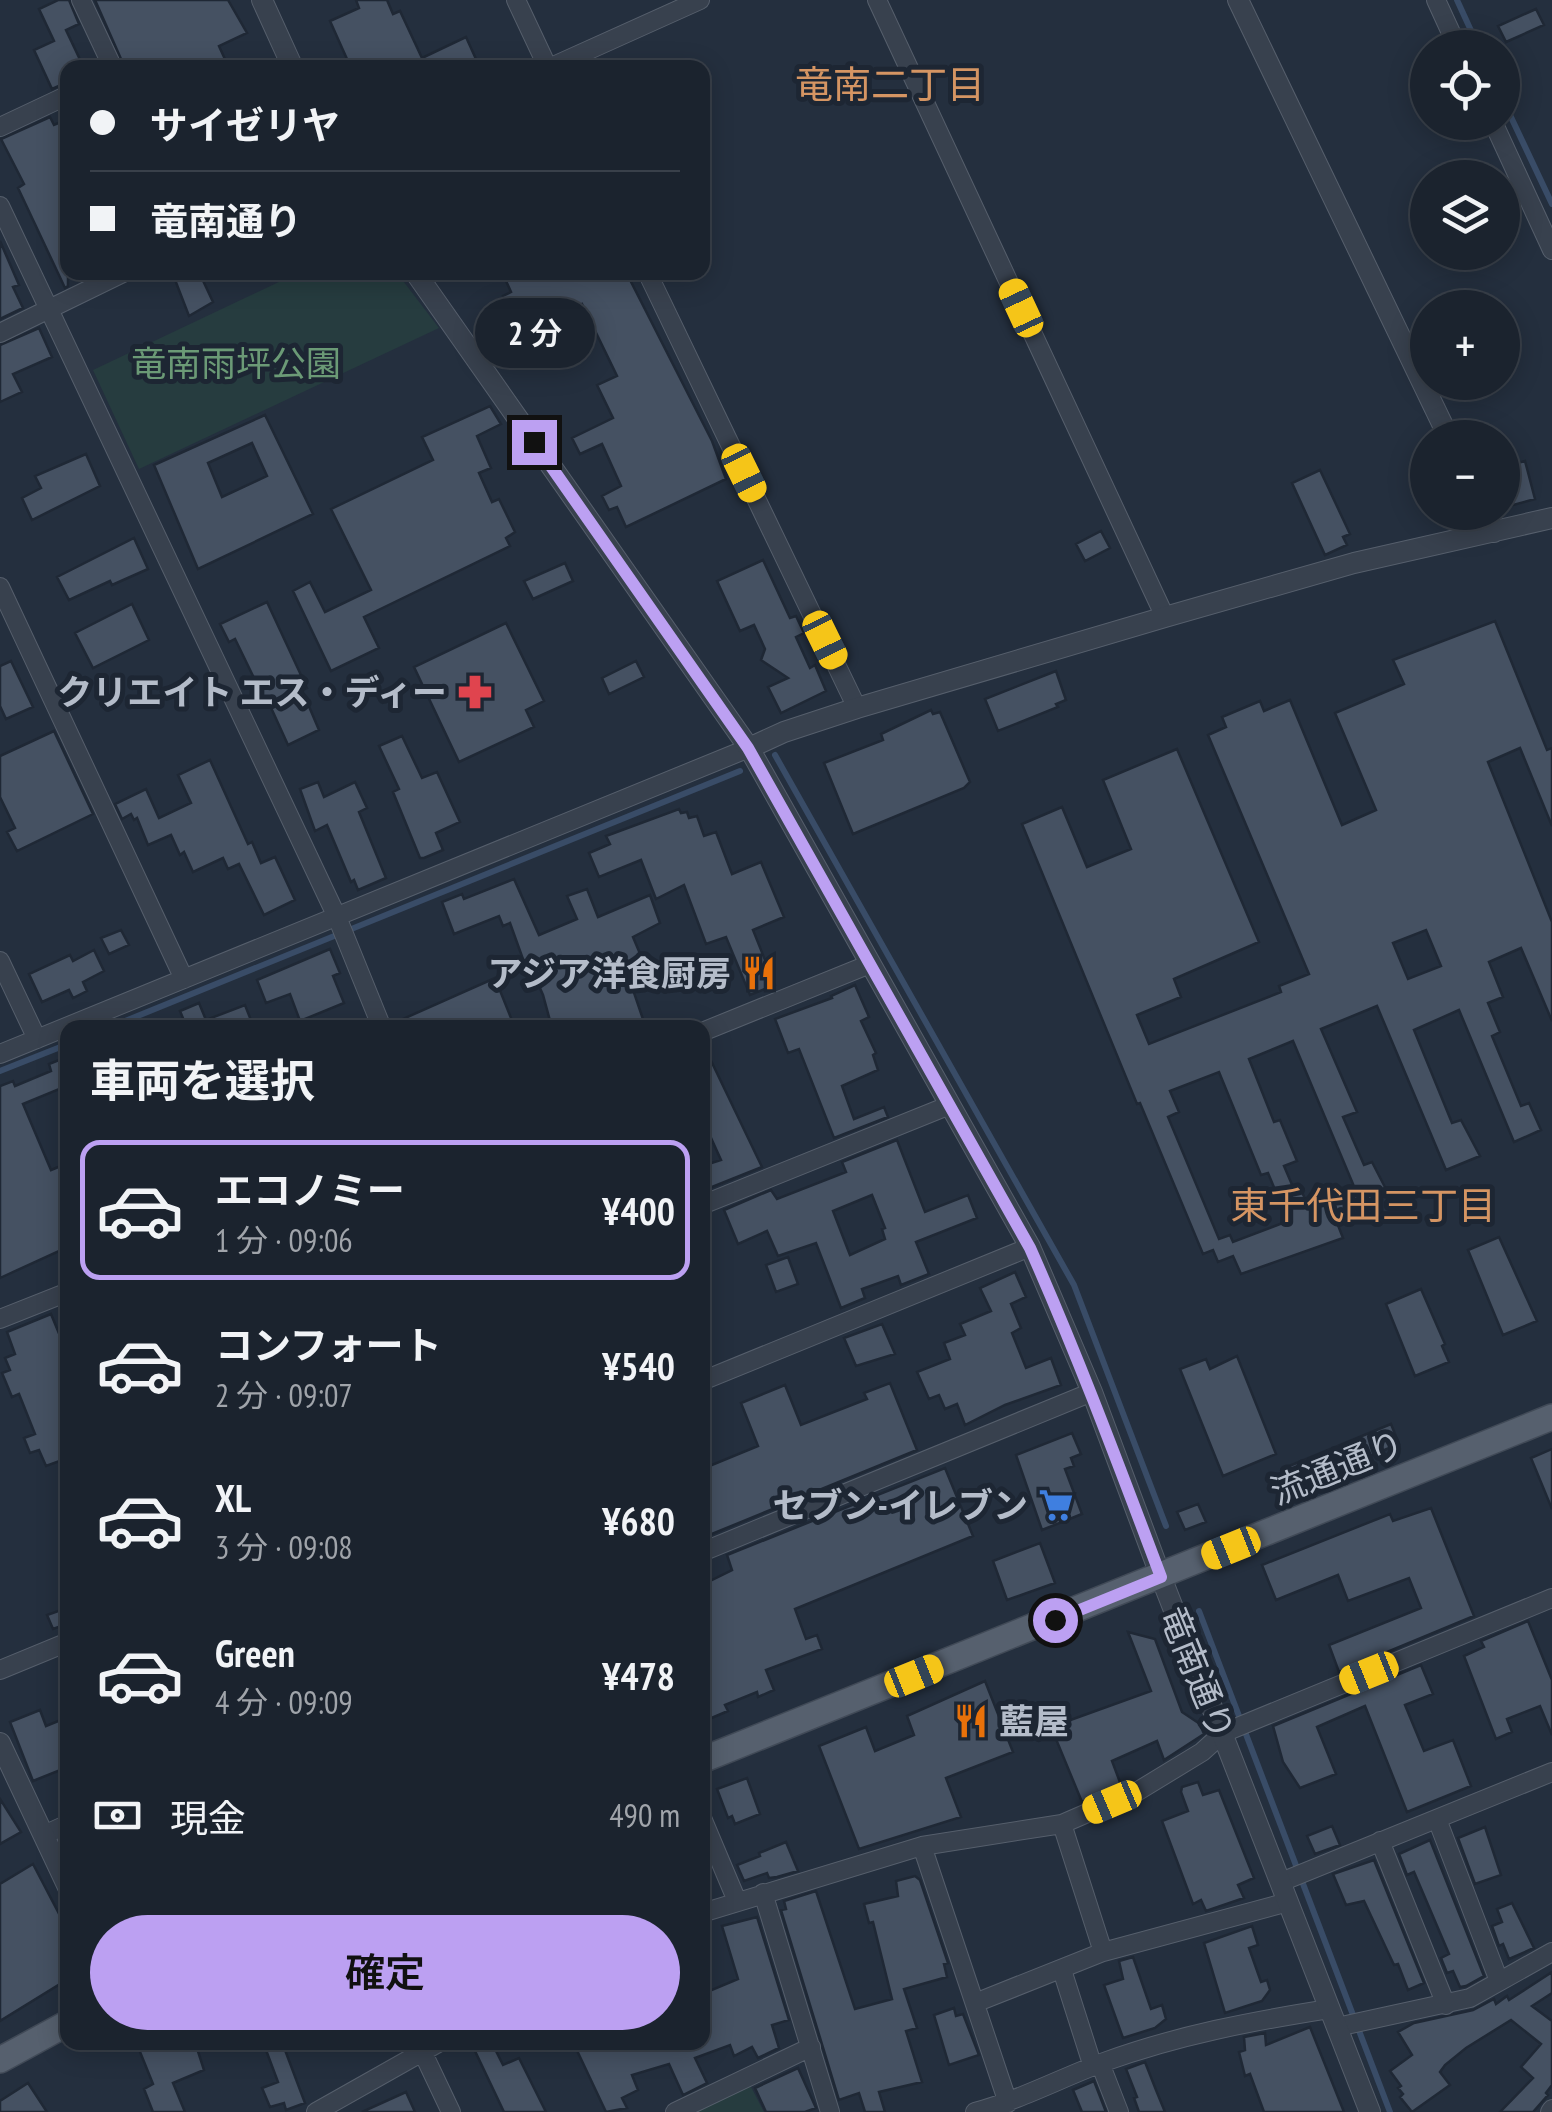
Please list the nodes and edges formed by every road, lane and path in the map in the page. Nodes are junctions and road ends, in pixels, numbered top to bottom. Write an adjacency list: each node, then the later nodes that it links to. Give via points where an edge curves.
1 (81, 0): 9 (street)
2 (262, 0): 10 (street)
3 (516, 0): 11 (street)
4 (700, 0): 12 (street)
5 (876, 0): 28 (street)
6 (1238, 0): 23 (street)
7 (1436, 0): 8 (street)
8 (1450, 30)
9 (109, 60)
10 (290, 60)
11 (545, 60)
12 (567, 60)
13 (60, 98): 14 (street)
14 (0, 126)
15 (1501, 140): 17 (street)
16 (0, 206): 21 (street)
17 (1552, 250)
18 (109, 280): 21 (street)
19 (421, 280): 30 (street, 竜南通り)
20 (651, 280): 29 (street)
21 (50, 310): 22 (street); 31 (street)
22 (0, 332)
23 (1440, 420)
24 (1552, 518): 25 (street)
25 (1520, 520)
26 (1464, 530): 28 (street)
27 (0, 587): 34 (street)
28 (1165, 617): 29 (street)
29 (857, 708): 30 (street)
30 (748, 748): 31 (street); 33 (street, 竜南通り)
31 (337, 917): 34 (street); 36 (street)
32 (0, 961): 39 (street)
33 (870, 964): 37 (street); 41 (street, 竜南通り)
34 (184, 979): 35 (street)
35 (84, 1020)
36 (379, 1020)
37 (710, 1029)
38 (60, 1030): 39 (street)
39 (38, 1039): 40 (street)
40 (0, 1054)
41 (950, 1106): 42 (street); 43 (street, 竜南通り)
42 (710, 1202)
43 (1030, 1248): 46 (street); 47 (street, 竜南通り)
44 (60, 1295): 45 (street)
45 (0, 1319)
46 (710, 1377)
47 (1092, 1392): 49 (street); 50 (street, 竜南通り)
48 (1552, 1417): 50 (main road, 流通通り)
49 (710, 1549)
50 (1161, 1577): 54 (street, 竜南通り); 56 (main road, 流通通り)
51 (1552, 1598): 54 (street)
52 (60, 1645): 53 (street)
53 (0, 1670)
54 (1222, 1733): 59 (street, via 1138,1791); 66 (street, 竜南通り)
55 (0, 1743): 61 (street)
56 (710, 1757)
57 (1552, 1772): 58 (street)
58 (1436, 1818): 63 (street); 74 (street)
59 (1062, 1824): 64 (street); 71 (street)
60 (60, 1828): 61 (street)
61 (44, 1835): 65 (street)
62 (710, 1837): 68 (street)
63 (1380, 1842): 66 (street); 76 (street)
64 (922, 1846): 67 (street); 75 (street)
65 (60, 1870)
66 (1280, 1882): 69 (street, 竜南通り)
67 (763, 1893): 68 (street); 79 (street)
68 (737, 1901): 70 (street)
69 (1288, 1902): 71 (street); 77 (street, 竜南通り)
70 (710, 1910)
71 (1103, 1952): 73 (street)
72 (1552, 1952): 74 (street)
73 (1062, 1970): 75 (street); 83 (street)
74 (1498, 1981): 76 (street)
75 (975, 2003): 84 (street)
76 (1446, 2006): 77 (street)
77 (1333, 2018): 83 (street, via 1213,2028); 91 (street, 竜南通り)
78 (60, 2028): 82 (main road)
79 (811, 2047): 87 (street); 88 (street)
80 (428, 2050): 81 (street)
81 (423, 2053): 85 (street); 86 (street)
82 (0, 2060)
83 (1097, 2065): 84 (street); 90 (street)
84 (1008, 2103): 89 (street)
85 (316, 2112)
86 (450, 2112)
87 (675, 2112)
88 (830, 2112)
89 (975, 2112)
90 (1118, 2112)
91 (1370, 2112)

